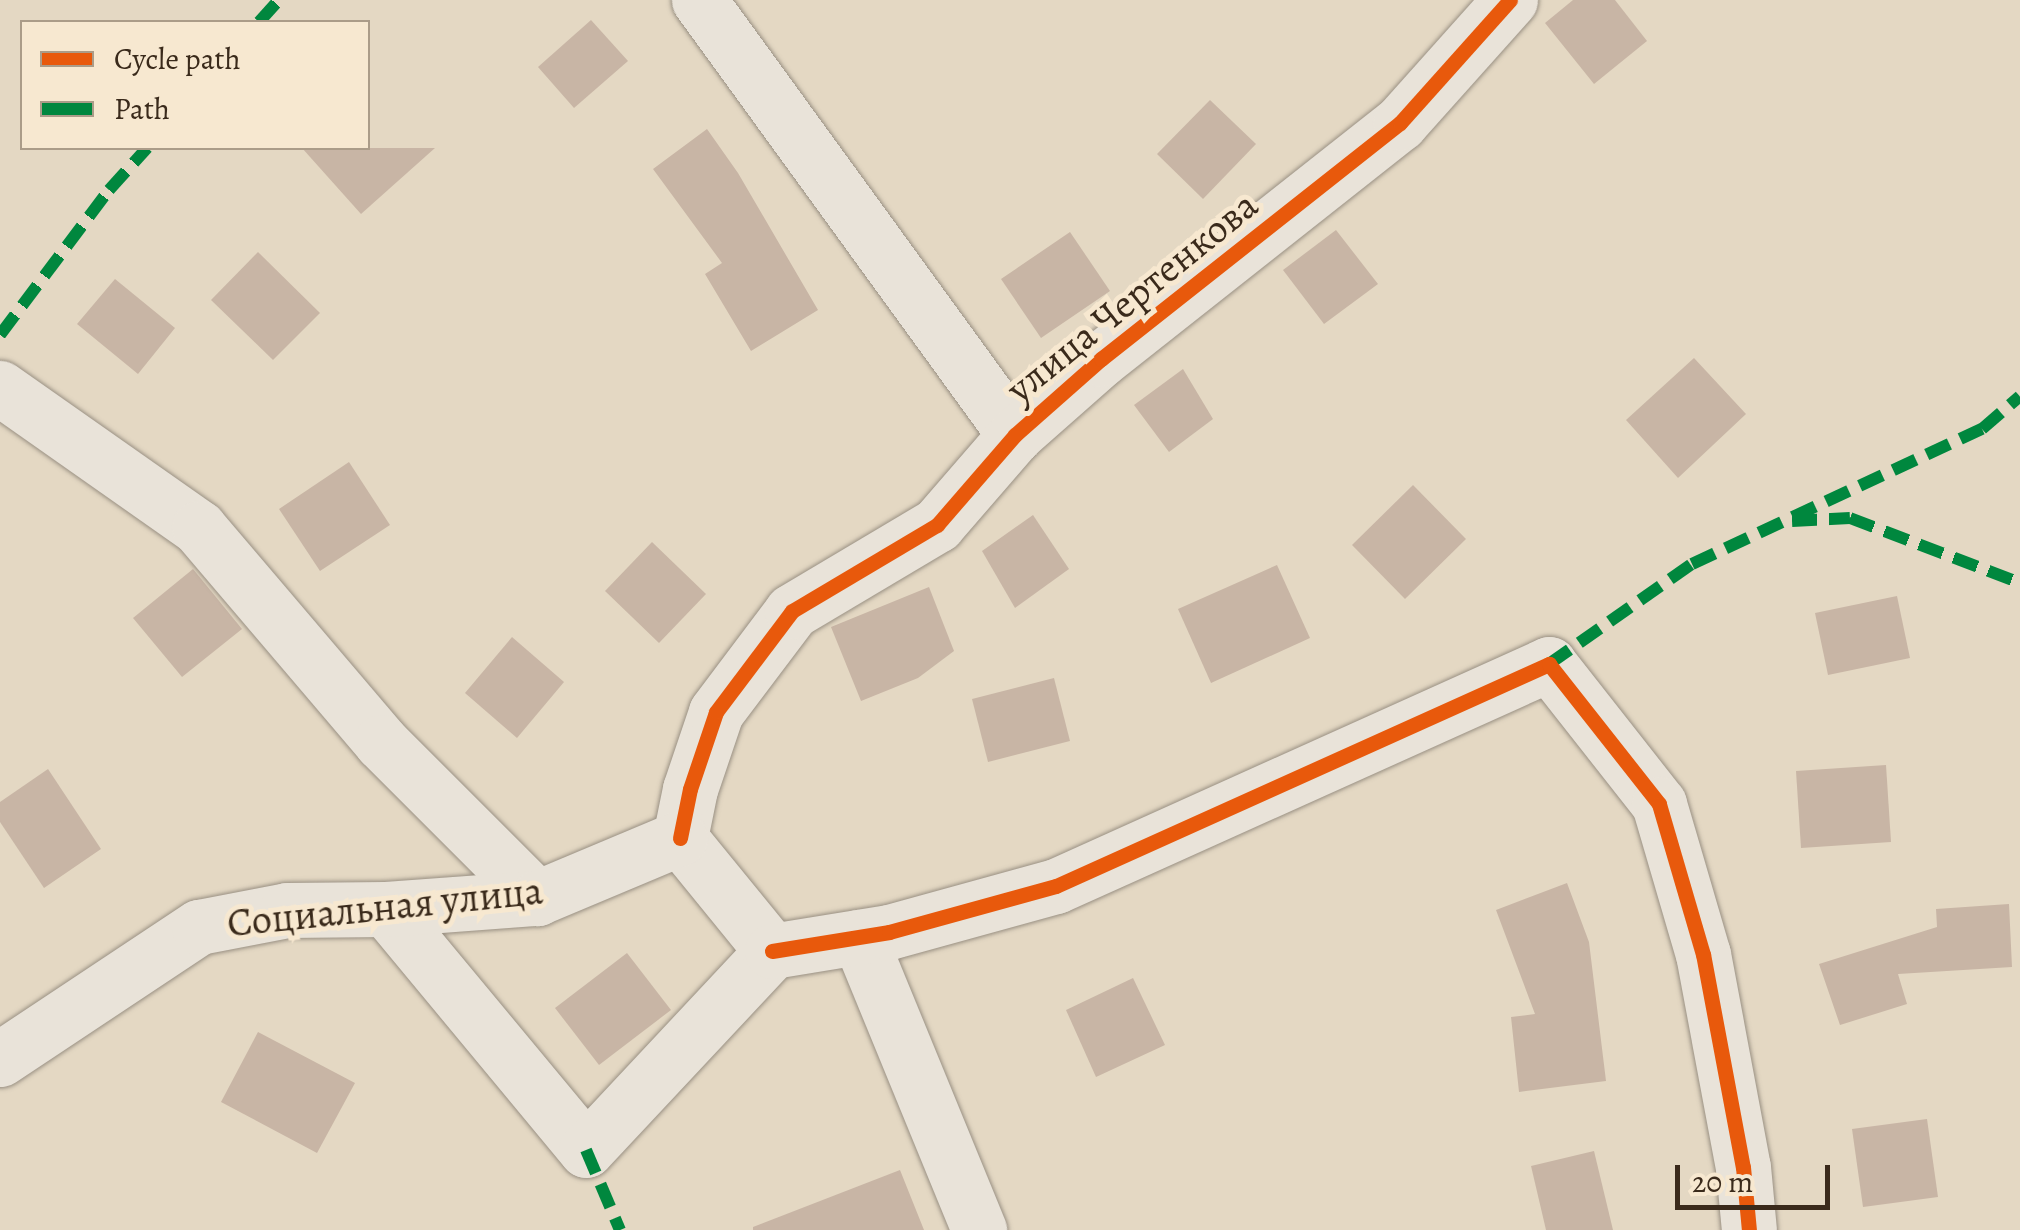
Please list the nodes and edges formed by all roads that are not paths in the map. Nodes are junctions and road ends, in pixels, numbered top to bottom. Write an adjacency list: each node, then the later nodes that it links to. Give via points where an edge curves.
1 (700, 0): 4 (street)
2 (1510, 0): 4 (street, улица Чертенкова, via 1400,123 1101,358)
3 (0, 388): 6 (street, via 200,528 381,742)
4 (1015, 435): 5 (street, улица Чертенкова, via 937,525 792,611 716,712)
5 (680, 838): 6 (street, Социальная улица); 9 (street)
6 (537, 898): 7 (street, Социальная улица)
7 (386, 909): 9 (street, via 586,1150); 10 (street, Социальная улица, via 287,910 199,927)
8 (859, 937): 9 (street); 11 (street); 12 (street, via 1056,886 1549,664 1660,804 1703,954)
9 (772, 951)
10 (0, 1059)
11 (979, 1230)
12 (1749, 1230)

